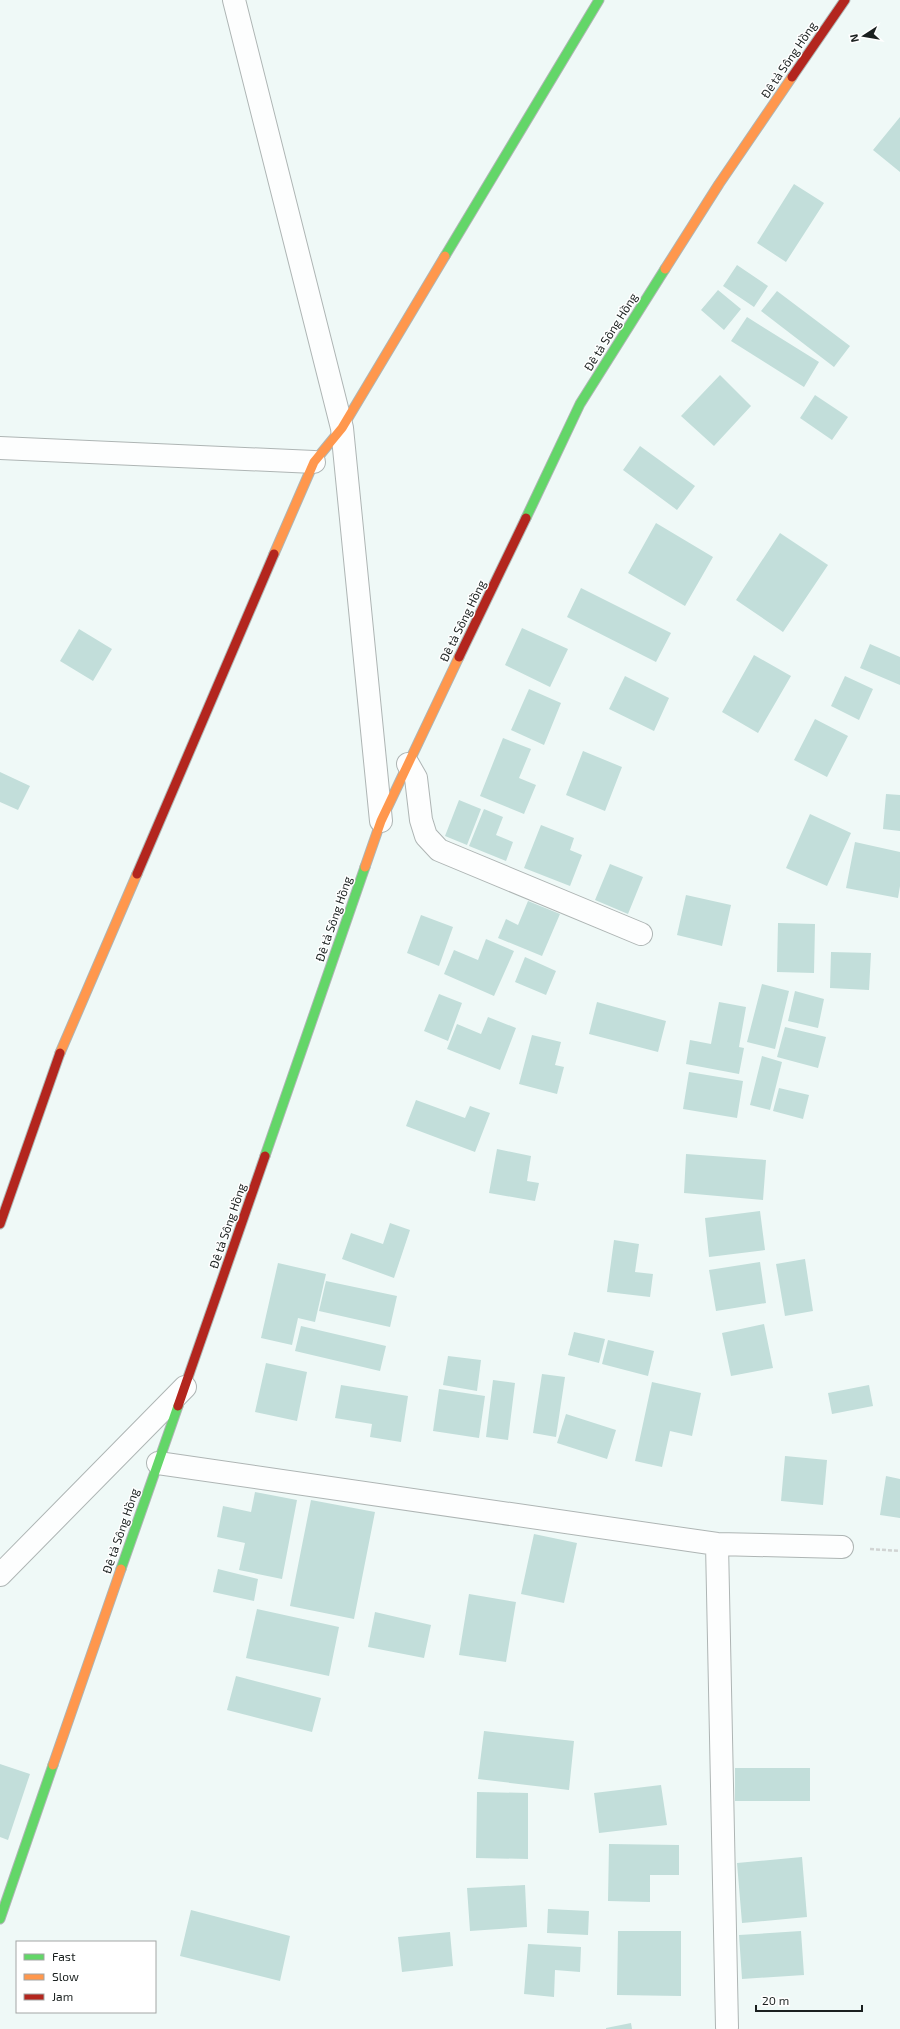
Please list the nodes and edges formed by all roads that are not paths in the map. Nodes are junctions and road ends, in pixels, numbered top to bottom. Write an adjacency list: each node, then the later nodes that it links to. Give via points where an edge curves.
1 (234, 0): 4 (street)
2 (599, 0): 4 (main road)
3 (845, 0): 7 (main road, Đê tả Sông Hồng, via 718,184 580,404)
4 (342, 428): 6 (main road); 8 (street)
5 (0, 448): 6 (street)
6 (314, 462): 10 (main road, via 52,1072)
7 (408, 764): 8 (main road, Đê tả Sông Hồng); 9 (street, via 416,778 421,820 426,836 439,850)
8 (381, 820): 11 (main road, Đê tả Sông Hồng)
9 (642, 934)
10 (0, 1224)
11 (185, 1387): 12 (main road, Đê tả Sông Hồng); 15 (street)
12 (158, 1463): 13 (street); 16 (main road, Đê tả Sông Hồng)
13 (717, 1544): 14 (street); 17 (street)
14 (842, 1547)
15 (0, 1574)
16 (0, 1918)
17 (727, 2027)

